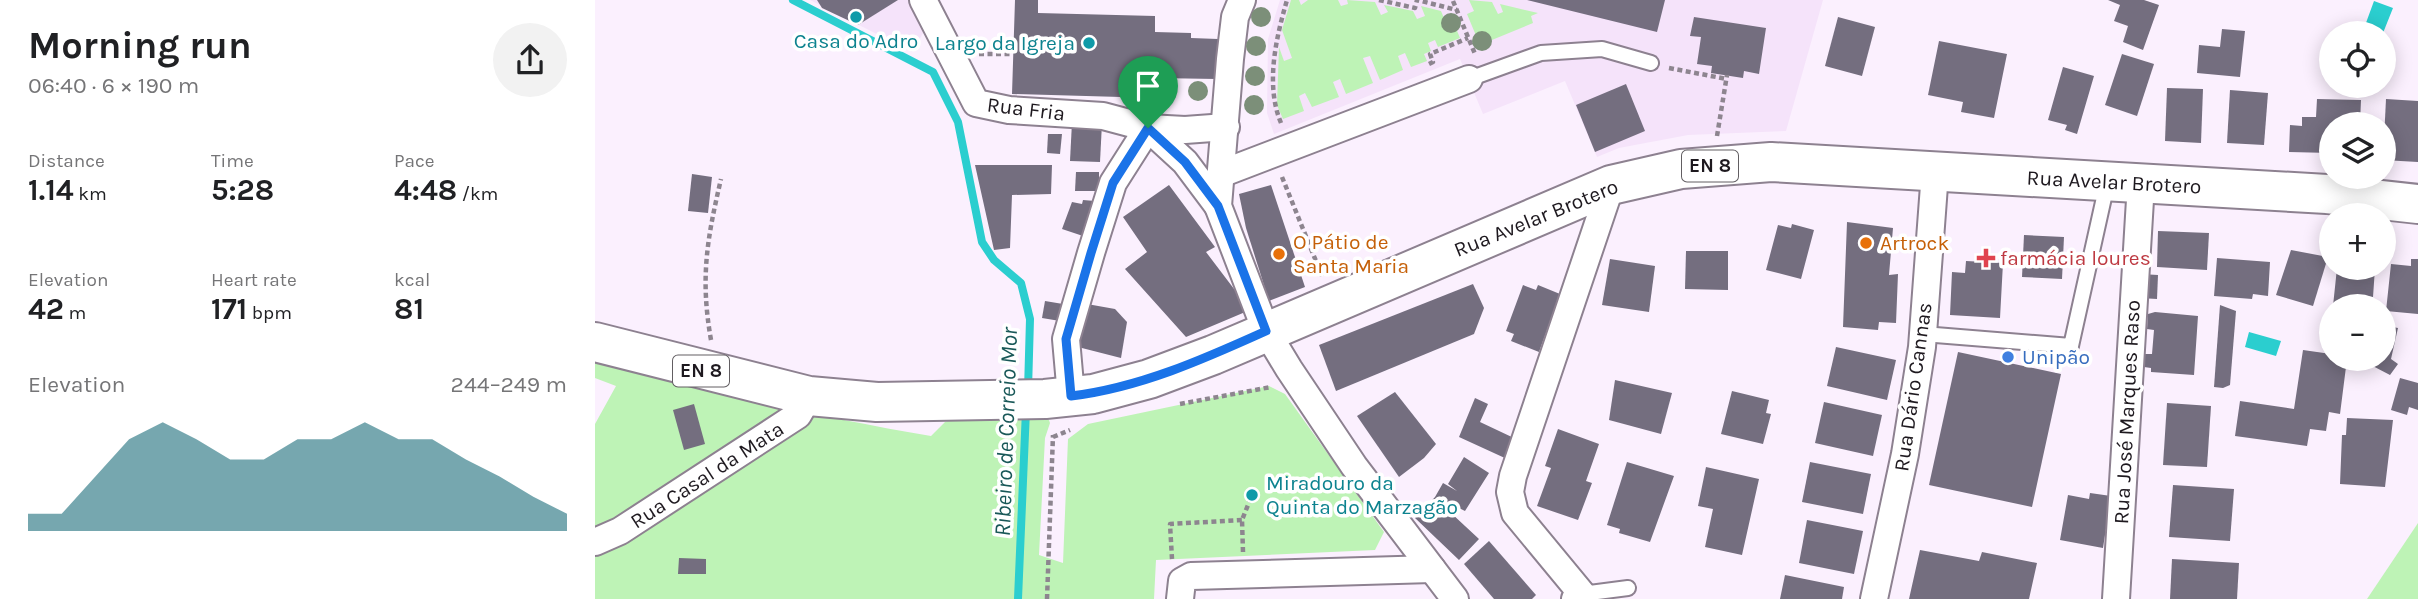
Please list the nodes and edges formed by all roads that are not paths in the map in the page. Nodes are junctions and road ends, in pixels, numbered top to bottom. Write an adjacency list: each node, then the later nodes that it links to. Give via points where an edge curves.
1 (923, 0): 6 (street, Rua Fria, via 976,103 1009,110 1103,116)
2 (1242, 0): 5 (street, via 1232,45)
3 (1651, 63): 4 (lane, via 1602,49 1553,52)
4 (1476, 77): 8 (street)
5 (1226, 127): 6 (street); 8 (street)
6 (1148, 128): 12 (street, via 1185,162); 17 (street, via 1113,183 1091,253 1066,339)
7 (1935, 172): 9 (main road, Rua Avelar Brotero / EN 8); 10 (main road, Rua Avelar Brotero / EN 8, via 1771,162 1681,169); 14 (street, Rua Dário Cannas)
8 (1223, 173): 12 (street)
9 (2124, 182): 11 (main road, Rua Avelar Brotero / EN 8); 14 (lane, via 2071,346); 25 (street, Rua José Marques Raso)
10 (1611, 185): 13 (main road, Rua Avelar Brotero / EN 8); 22 (street, via 1510,492 1515,513)
11 (2418, 204)
12 (1218, 206): 13 (street)
13 (1266, 331): 17 (main road, Rua Avelar Brotero / EN 8, via 1149,379); 19 (street, via 1354,466)
14 (1923, 334): 24 (street, Rua Dário Cannas, via 1905,454)
15 (595, 342): 16 (main road, EN 8)
16 (809, 396): 17 (main road, Rua Avelar Brotero / EN 8, via 877,402); 18 (street, Rua Casal da Mata, via 797,415 620,531)
17 (1063, 405)
18 (595, 542)
19 (1432, 569): 21 (street, via 1191,576); 23 (street)
20 (1628, 588): 22 (lane)
21 (1181, 590)
22 (1578, 597)
23 (1455, 599)
24 (1874, 599)
25 (2116, 599)

